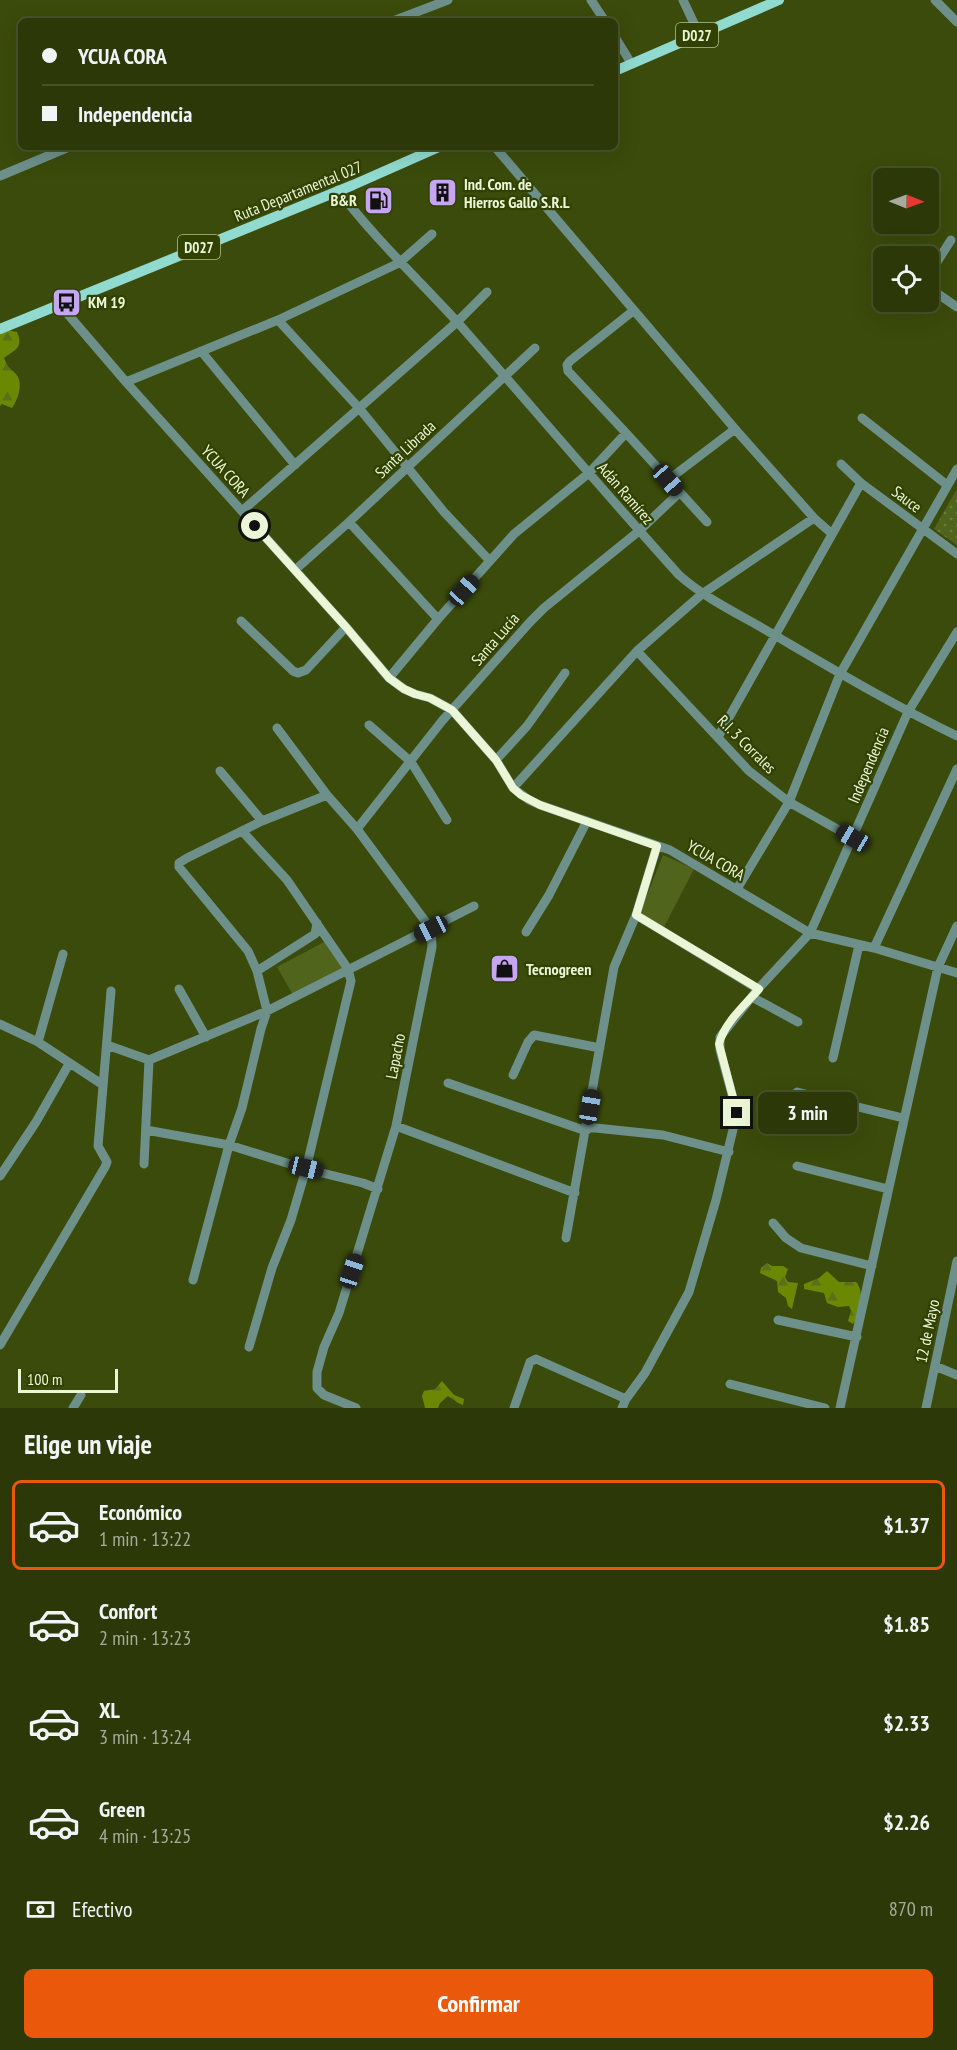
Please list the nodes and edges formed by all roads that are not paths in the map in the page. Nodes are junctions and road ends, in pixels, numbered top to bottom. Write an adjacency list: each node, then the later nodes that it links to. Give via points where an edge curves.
1 (448, 0): 7 (street)
2 (591, 0): 8 (street)
3 (683, 0): 10 (street)
4 (779, 0): 6 (main road, D027)
5 (935, 0): 9 (street)
6 (767, 2): 10 (main road, D027)
7 (401, 18)
8 (603, 18)
9 (957, 22)
10 (699, 34): 12 (main road, D027)
11 (618, 42): 12 (street)
12 (632, 63): 13 (main road, D027)
13 (618, 69)
14 (62, 150): 17 (street)
15 (432, 150): 18 (main road, Ruta Departamental 027 / D027)
16 (498, 150): 27 (street)
17 (0, 176)
18 (338, 190): 22 (street, Adán Ramírez); 25 (main road, Ruta Departamental 027 / D027)
19 (432, 234): 22 (street)
20 (951, 240): 21 (street)
21 (939, 259)
22 (399, 262): 28 (street); 29 (street, Adán Ramírez)
23 (487, 292): 29 (street)
24 (939, 295): 26 (street)
25 (60, 305): 30 (main road, Ruta Departamental 027 / D027); 34 (street, YCUA CORA)
26 (957, 307)
27 (633, 311): 37 (street); 38 (street, via 567,365 568,371)
28 (278, 320): 32 (street); 35 (street)
29 (457, 322): 33 (street, Adán Ramírez); 35 (street)
30 (0, 329)
31 (535, 348): 33 (street, Santa Librada)
32 (201, 351): 34 (street); 40 (street)
33 (505, 377): 41 (street, Santa Librada); 43 (street, Adán Ramírez)
34 (126, 382): 48 (street, YCUA CORA)
35 (359, 408): 40 (street); 41 (street)
36 (862, 418): 46 (street)
37 (735, 429): 44 (street); 49 (street)
38 (626, 433): 43 (street); 44 (street)
39 (841, 464): 45 (street, Sauce)
40 (295, 465): 48 (street)
41 (406, 467): 50 (street, Santa Librada); 56 (street)
42 (957, 469): 46 (street)
43 (589, 473): 53 (street, Adán Ramírez); 56 (street, via 514,534)
44 (668, 480): 47 (street)
45 (861, 483): 52 (street, Sauce); 54 (street)
46 (947, 485): 52 (street)
47 (679, 493): 51 (street); 53 (street, Santa Lucía)
48 (242, 511): 57 (street, YCUA CORA)
49 (814, 518): 54 (street); 58 (street)
50 (349, 522): 57 (street, Santa Librada); 59 (street)
51 (707, 522)
52 (922, 529): 55 (street, Sauce); 67 (street)
53 (639, 531): 58 (street, Adán Ramírez); 69 (street, Santa Lucía, via 544,608)
54 (831, 533): 63 (street)
55 (957, 554)
56 (490, 561): 59 (street)
57 (294, 570): 61 (street, YCUA CORA)
58 (702, 594): 63 (street, Adán Ramírez); 65 (street)
59 (438, 618): 68 (street)
60 (241, 621): 61 (street, via 298,673 306,670)
61 (346, 627): 68 (street, YCUA CORA)
62 (957, 632): 64 (street, Independencia)
63 (775, 635): 67 (street, Adán Ramírez); 74 (street)
64 (953, 648): 70 (street, Independencia)
65 (637, 651): 74 (street, R.I. 3 Corrales); 79 (street)
66 (565, 673): 75 (street, via 527,726)
67 (840, 674): 70 (street, Adán Ramírez); 81 (street)
68 (389, 678): 69 (street, YCUA CORA, via 404,689)
69 (452, 710): 75 (street, YCUA CORA); 76 (street, Santa Lucía)
70 (908, 712): 73 (street, Adán Ramírez); 87 (street, Independencia)
71 (369, 725): 76 (street)
72 (277, 728): 80 (street)
73 (957, 736)
74 (718, 737): 81 (street, R.I. 3 Corrales, via 749,771)
75 (496, 760): 79 (street, YCUA CORA)
76 (411, 762): 82 (street); 85 (street, Santa Lucía)
77 (957, 769): 98 (street)
78 (220, 771): 83 (street)
79 (513, 788): 84 (street, YCUA CORA, via 540,805)
80 (327, 795): 83 (street); 85 (street)
81 (789, 802): 87 (street, R.I. 3 Corrales); 89 (street)
82 (447, 820)
83 (262, 821): 86 (street)
84 (587, 821): 88 (street, YCUA CORA); 95 (street)
85 (357, 829): 94 (street)
86 (242, 831): 92 (street, via 287,880); 102 (street, via 187,858 179,867 248,951)
87 (853, 838): 96 (street, Independencia)
88 (657, 846): 89 (street, YCUA CORA); 91 (street)
89 (737, 889): 96 (street, YCUA CORA)
90 (474, 906): 94 (street)
91 (636, 915): 105 (street); 114 (street, via 614,968)
92 (317, 923): 101 (street); 102 (street, via 315,934)
93 (957, 927): 100 (street)
94 (431, 929): 101 (street); 123 (street, Lapacho, via 432,947)
95 (526, 932)
96 (810, 933): 97 (street, YCUA CORA); 105 (street, Independencia)
97 (859, 945): 98 (street, YCUA CORA); 115 (street)
98 (874, 948): 100 (street, YCUA CORA)
99 (63, 954): 112 (street)
100 (938, 967): 103 (street, YCUA CORA); 122 (street)
101 (348, 969): 108 (street); 130 (street, via 349,993)
102 (257, 972): 108 (street)
103 (957, 973)
104 (179, 989): 111 (street)
105 (759, 989): 107 (street, Independencia)
106 (111, 991): 113 (street)
107 (752, 997): 109 (street); 127 (street, Independencia, via 720,1037 737,1113)
108 (267, 1011): 111 (street); 126 (street)
109 (798, 1022)
110 (0, 1024): 112 (street)
111 (206, 1037): 116 (street)
112 (38, 1042): 117 (street)
113 (107, 1045): 116 (street); 120 (street)
114 (600, 1048): 118 (street, via 534,1035); 124 (street)
115 (833, 1058)
116 (149, 1060): 125 (street)
117 (69, 1064): 120 (street); 131 (street)
118 (513, 1075)
119 (448, 1083): 124 (street)
120 (103, 1085): 143 (street, via 99,1146 105,1167)
121 (797, 1092): 122 (street)
122 (903, 1118): 133 (street)
123 (396, 1126): 132 (street, Lapacho); 134 (street)
124 (586, 1129): 127 (street, via 663,1135); 134 (street)
125 (146, 1130): 126 (street); 128 (street)
126 (229, 1145): 130 (street); 139 (street)
127 (729, 1152): 149 (street, Independencia, via 689,1292)
128 (144, 1164)
129 (797, 1166): 133 (street)
130 (306, 1168): 132 (street); 144 (street)
131 (0, 1176)
132 (378, 1189): 151 (street, Lapacho, via 317,1372 317,1388 324,1395)
133 (888, 1189): 138 (street)
134 (574, 1193): 136 (street)
135 (772, 1223): 138 (street, via 801,1248)
136 (566, 1238)
137 (957, 1261): 140 (street, 12 de Mayo)
138 (872, 1266): 142 (street)
139 (193, 1280)
140 (954, 1294): 145 (street, 12 de Mayo)
141 (778, 1320): 142 (street)
142 (856, 1336): 154 (street)
143 (0, 1345)
144 (249, 1347)
145 (935, 1366): 146 (street); 155 (street, 12 de Mayo)
146 (957, 1375)
147 (730, 1384): 153 (street)
148 (81, 1395): 150 (street)
149 (624, 1403): 152 (street, via 536,1359 530,1362)
150 (73, 1408)
151 (355, 1408)
152 (514, 1408)
153 (825, 1408)
154 (840, 1408)
155 (926, 1408)

